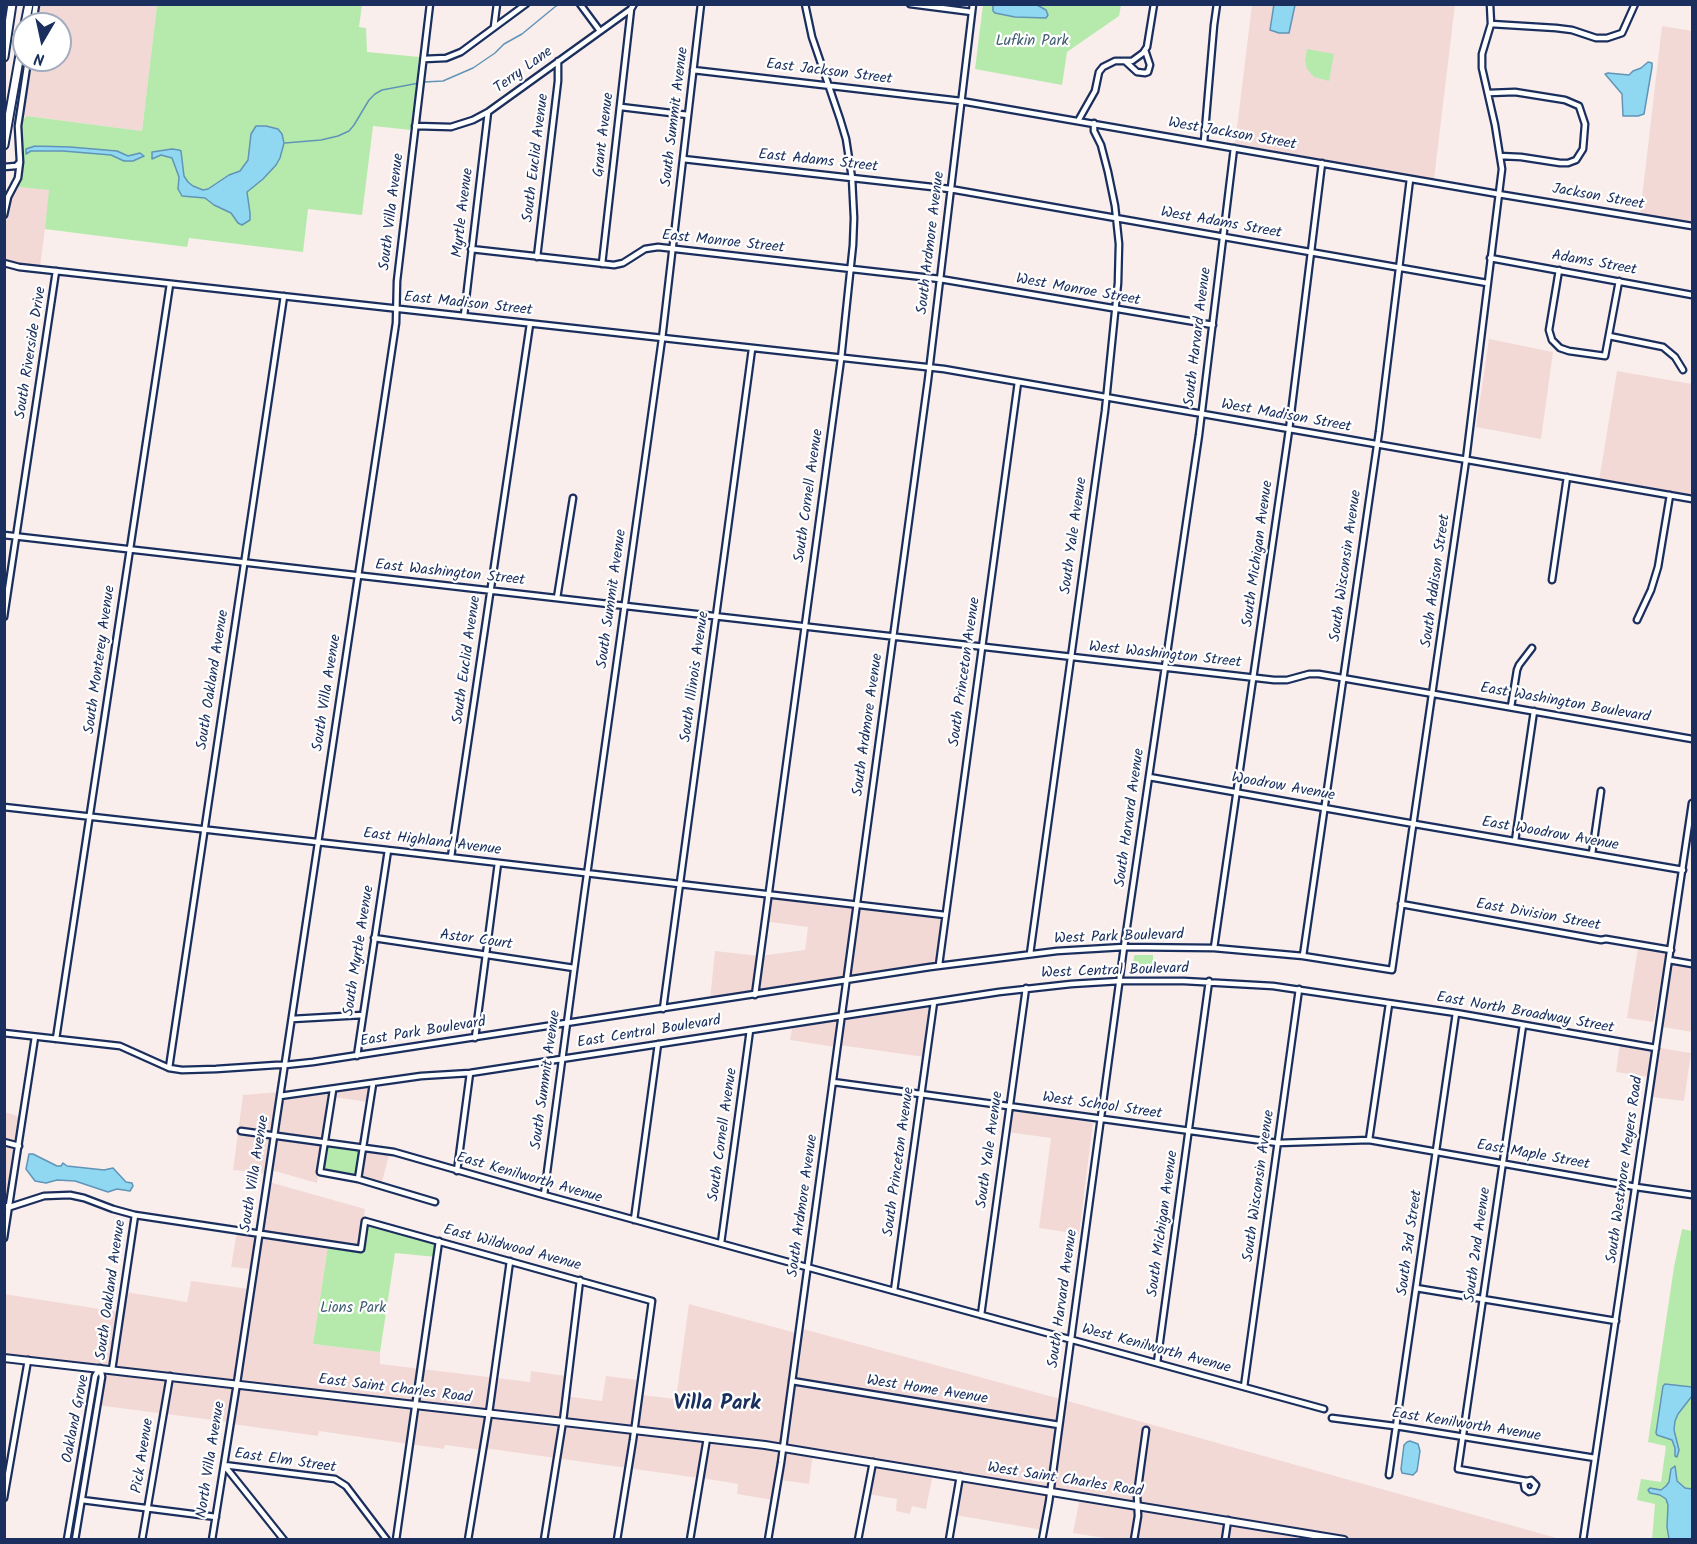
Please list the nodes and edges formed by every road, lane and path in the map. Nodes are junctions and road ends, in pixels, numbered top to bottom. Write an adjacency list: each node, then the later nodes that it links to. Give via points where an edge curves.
1 (12, 4): 20 (highway)
2 (430, 4): 21 (street, South Villa Avenue)
3 (497, 4): 17 (street)
4 (526, 4): 17 (street)
5 (580, 4): 18 (street)
6 (701, 4): 24 (street, South Summit Avenue)
7 (805, 4): 27 (street, South Cornell Avenue)
8 (910, 4): 15 (street)
9 (973, 4): 15 (street, South Ardmore Avenue)
10 (1154, 4): 19 (street)
11 (1217, 4): 36 (street)
12 (1490, 4): 16 (street, South Addison Street)
13 (1635, 4): 16 (street, via 1622,33 1606,38 1556,28)
14 (633, 7): 18 (street, Terry Lane); 30 (street, Grant Avenue)
15 (972, 12): 29 (street, South Ardmore Avenue)
16 (1491, 24): 28 (street, South Addison Street, via 1481,61)
17 (494, 27): 21 (street, via 461,52 446,58)
18 (600, 31): 22 (street, Terry Lane)
19 (1145, 50): 23 (street); 23 (street, via 1148,72 1137,72)
20 (4, 57)
21 (424, 59): 35 (street, South Villa Avenue)
22 (558, 61): 31 (street, Terry Lane); 55 (street, South Euclid Avenue)
23 (1125, 61): 33 (street, via 1103,67)
24 (693, 70): 27 (street, East Jackson Street); 32 (street, South Summit Avenue)
25 (17, 72): 37 (highway)
26 (26, 72): 41 (street, via 18,126)
27 (828, 85): 29 (street, East Jackson Street); 44 (street, South Cornell Avenue, via 846,139)
28 (1489, 93): 39 (street, South Addison Street); 39 (street, via 1515,92 1565,100 1579,106 1585,126 1583,149 1576,160 1568,163)
29 (961, 100): 33 (street, West Jackson Street); 46 (street, South Ardmore Avenue)
30 (621, 107): 32 (street); 58 (street, Grant Avenue)
31 (488, 112): 35 (street, Terry Lane, via 451,127); 52 (street, Myrtle Avenue)
32 (688, 114): 40 (street, South Summit Avenue)
33 (1078, 121): 34 (street, West Jackson Street)
34 (1094, 123): 36 (street, West Jackson Street); 49 (street, South Yale Avenue)
35 (416, 126): 69 (street, South Villa Avenue)
36 (1204, 142): 38 (street, West Jackson Street)
37 (4, 145)
38 (1234, 148): 42 (street, West Jackson Street); 51 (street, South Harvard Avenue)
39 (1500, 156): 47 (street, South Addison Street)
40 (683, 159): 44 (street, East Adams Street); 53 (street, South Summit Avenue)
41 (20, 162): 43 (street); 48 (street)
42 (1322, 163): 45 (street, West Jackson Street); 54 (street, South Michigan Avenue)
43 (4, 167)
44 (852, 178): 46 (street, East Adams Street); 60 (street, South Cornell Avenue)
45 (1410, 179): 47 (street, West Jackson Street); 59 (street, South Wisconsin Avenue)
46 (950, 189): 49 (street, West Adams Street); 63 (street, South Ardmore Avenue)
47 (1498, 194): 50 (street, Jackson Street); 56 (street, South Addison Street)
48 (4, 216)
49 (1116, 217): 51 (street, West Adams Street); 70 (street, South Yale Avenue)
50 (1692, 226)
51 (1223, 236): 54 (street, West Adams Street); 73 (street, South Harvard Avenue)
52 (471, 249): 55 (street, East Monroe Street); 71 (street, Myrtle Avenue)
53 (672, 249): 58 (street, East Monroe Street, via 651,248 623,263); 60 (street, East Monroe Street); 75 (street, South Summit Avenue)
54 (1311, 252): 59 (street, West Adams Street); 83 (street, South Michigan Avenue)
55 (537, 257): 58 (street, East Monroe Street)
56 (1490, 258): 61 (street, Adams Street); 65 (street, South Addison Street)
57 (4, 263): 62 (street, East Madison Street)
58 (602, 264)
59 (1399, 267): 65 (street, West Adams Street); 84 (street, South Wisconsin Avenue)
60 (851, 268): 63 (street, East Monroe Street); 77 (street, South Cornell Avenue)
61 (1558, 270): 64 (street, Adams Street); 74 (street, via 1549,323 1552,340 1565,351 1605,356)
62 (56, 271): 66 (street, East Madison Street); 91 (street, South Riverside Drive)
63 (940, 279): 70 (street, West Monroe Street); 78 (street, South Ardmore Avenue)
64 (1619, 281): 67 (street, Adams Street); 74 (street)
65 (1487, 283): 85 (street, South Addison Street)
66 (170, 284): 68 (street, East Madison Street); 92 (street, South Monterey Avenue)
67 (1692, 295)
68 (284, 296): 69 (street, East Madison Street); 93 (street, South Oakland Avenue)
69 (396, 308): 71 (street, East Madison Street); 94 (street, South Villa Avenue)
70 (1116, 310): 73 (street, West Monroe Street); 81 (street, South Yale Avenue)
71 (464, 316): 72 (street, East Madison Street)
72 (530, 324): 75 (street, East Madison Street); 96 (street, South Euclid Avenue)
73 (1212, 325): 82 (street, South Harvard Avenue)
74 (1609, 336): 79 (street, via 1663,347)
75 (662, 339): 76 (street, East Madison Street); 98 (street, South Summit Avenue)
76 (752, 349): 77 (street, East Madison Street); 100 (street, South Illinois Avenue)
77 (842, 359): 78 (street, East Madison Street); 102 (street, South Cornell Avenue)
78 (930, 368): 80 (street, West Madison Street); 103 (street, South Ardmore Avenue)
79 (1683, 370)
80 (1018, 382): 81 (street, West Madison Street); 104 (street, South Princeton Avenue)
81 (1106, 398): 82 (street, West Madison Street); 106 (street, South Yale Avenue)
82 (1202, 414): 83 (street, West Madison Street); 107 (street, South Harvard Avenue)
83 (1289, 429): 84 (street, West Madison Street); 108 (street, South Michigan Avenue)
84 (1377, 445): 85 (street, West Madison Street); 109 (street, South Wisconsin Avenue)
85 (1466, 460): 86 (street, West Madison Street); 110 (street, South Addison Street)
86 (1567, 477): 87 (street); 95 (street)
87 (1670, 495): 89 (street); 101 (street, via 1658,567)
88 (573, 498): 97 (street)
89 (1692, 499)
90 (4, 536): 91 (street, East Washington Street)
91 (16, 537): 92 (street, East Washington Street); 99 (street, South Riverside Drive)
92 (130, 550): 93 (street, East Washington Street); 120 (street, South Monterey Avenue)
93 (244, 563): 94 (street, East Washington Street); 122 (street, South Oakland Avenue)
94 (358, 576): 96 (street, East Washington Street); 124 (street, South Villa Avenue)
95 (1552, 579)
96 (491, 591): 97 (street, East Washington Street); 127 (street, South Euclid Avenue)
97 (557, 598): 98 (street, East Washington Street)
98 (624, 606): 100 (street, East Washington Street); 130 (street, South Summit Avenue)
99 (4, 617)
100 (716, 617): 102 (street, East Washington Street); 131 (street, South Illinois Avenue)
101 (1637, 620)
102 (804, 627): 103 (street, East Washington Street); 132 (street, South Cornell Avenue)
103 (893, 637): 104 (street, West Washington Street); 134 (street, South Ardmore Avenue)
104 (982, 647): 106 (street, West Washington Street); 135 (street, South Princeton Avenue)
105 (1532, 648): 111 (street, via 1519,665)
106 (1071, 657): 107 (street, West Washington Street); 140 (street, South Yale Avenue)
107 (1165, 668): 108 (street, West Washington Street); 114 (street, South Harvard Avenue)
108 (1253, 678): 109 (street, West Washington Street, via 1281,681 1313,674); 116 (street, South Michigan Avenue)
109 (1343, 678): 110 (street, West Washington Street); 119 (street, South Wisconsin Avenue)
110 (1432, 694): 111 (street, East Washington Boulevard); 121 (street, South Addison Street)
111 (1511, 707): 112 (street, East Washington Boulevard)
112 (1534, 711): 113 (street, East Washington Boulevard); 123 (street)
113 (1692, 739)
114 (1149, 777): 116 (street, Woodrow Avenue); 137 (street, South Harvard Avenue)
115 (1601, 791): 126 (street)
116 (1237, 792): 119 (street, Woodrow Avenue); 138 (street, South Michigan Avenue)
117 (1692, 803): 129 (street, South Westmore Meyers Road)
118 (4, 807): 120 (street, East Highland Avenue)
119 (1324, 808): 121 (street, Woodrow Avenue); 142 (street, South Wisconsin Avenue)
120 (90, 816): 122 (street, East Highland Avenue); 167 (street, South Monterey Avenue)
121 (1413, 824): 123 (street, East Woodrow Avenue); 133 (street, South Addison Street)
122 (205, 830): 124 (street, East Highland Avenue); 173 (street, South Oakland Avenue)
123 (1515, 841): 126 (street, East Woodrow Avenue)
124 (318, 842): 125 (street, East Highland Avenue); 160 (street, South Villa Avenue)
125 (388, 850): 127 (street, East Highland Avenue); 136 (street, South Myrtle Avenue)
126 (1592, 855): 129 (street, East Woodrow Avenue)
127 (451, 857): 128 (street, East Highland Avenue)
128 (498, 863): 130 (street, East Highland Avenue); 141 (street)
129 (1683, 870): 139 (street, South Westmore Meyers Road)
130 (587, 873): 131 (street, East Highland Avenue); 146 (street, South Summit Avenue)
131 (680, 884): 132 (street, East Highland Avenue); 156 (street, South Illinois Avenue)
132 (769, 894): 134 (street, East Highland Avenue); 153 (street, South Cornell Avenue)
133 (1401, 904): 139 (street, East Division Street); 147 (street, South Addison Street)
134 (857, 905): 135 (street, East Highland Avenue); 148 (street, South Ardmore Avenue)
135 (945, 915): 145 (street, South Princeton Avenue)
136 (374, 938): 141 (street, Astor Court); 158 (street, South Myrtle Avenue)
137 (1124, 947): 138 (street, West Park Boulevard); 140 (street, West Park Boulevard); 149 (street, South Harvard Avenue)
138 (1214, 948): 142 (street, West Park Boulevard)
139 (1671, 950): 143 (street, South Westmore Meyers Road)
140 (1030, 954): 145 (street, West Park Boulevard)
141 (486, 955): 146 (street, Astor Court); 166 (street)
142 (1303, 956): 147 (street, West Park Boulevard)
143 (1669, 960): 144 (street); 169 (street, South Westmore Meyers Road)
144 (1692, 964)
145 (939, 965): 148 (street, West Park Boulevard)
146 (574, 968): 161 (street, South Summit Avenue)
147 (1392, 970)
148 (847, 979): 153 (street, East Park Boulevard); 159 (street, South Ardmore Avenue)
149 (1120, 981): 150 (street, West Central Boulevard); 151 (street, West Central Boulevard); 181 (street, South Harvard Avenue)
150 (1209, 981): 152 (street, West Central Boulevard); 182 (street, South Michigan Avenue)
151 (1026, 988): 154 (street, West Central Boulevard); 180 (street, South Yale Avenue)
152 (1299, 989): 155 (street, West Central Boulevard); 188 (street, South Wisconsin Avenue)
153 (755, 995): 156 (street, East Park Boulevard)
154 (934, 1002): 159 (street, West Central Boulevard); 178 (street, South Princeton Avenue)
155 (1389, 1004): 157 (street, East North Broadway Street); 185 (street)
156 (663, 1009): 161 (street, East Park Boulevard)
157 (1456, 1013): 162 (street, East North Broadway Street); 191 (street, South 3rd Street)
158 (363, 1015): 160 (street); 170 (street, South Myrtle Avenue)
159 (843, 1015): 163 (street, East Central Boulevard); 175 (street, South Ardmore Avenue)
160 (292, 1019): 172 (street, South Villa Avenue)
161 (567, 1024): 166 (street, East Park Boulevard); 171 (street, South Summit Avenue)
162 (1523, 1025): 169 (street, East North Broadway Street); 192 (street, South 2nd Avenue)
163 (750, 1029): 168 (street, East Central Boulevard); 205 (street, South Cornell Avenue)
164 (4, 1033): 165 (street, East Park Boulevard)
165 (35, 1036): 167 (street, East Park Boulevard); 189 (street)
166 (475, 1038): 170 (street, East Park Boulevard)
167 (56, 1039): 173 (street, East Park Boulevard, via 120,1046)
168 (658, 1044): 171 (street, East Central Boulevard); 201 (street)
169 (1656, 1048): 195 (street, South Westmore Meyers Road)
170 (357, 1056): 172 (street, East Park Boulevard)
171 (562, 1058): 174 (street, East Central Boulevard); 196 (street, South Summit Avenue)
172 (285, 1065): 173 (street, East Park Boulevard); 179 (street, South Villa Avenue)
173 (169, 1068)
174 (470, 1073): 176 (street, East Central Boulevard); 193 (street)
175 (833, 1082): 178 (street, West School Street); 207 (street, South Ardmore Avenue)
176 (373, 1084): 177 (street, East Central Boulevard); 190 (street)
177 (333, 1090): 179 (street, East Central Boulevard); 187 (street)
178 (921, 1094): 180 (street, West School Street); 210 (street, South Princeton Avenue)
179 (280, 1096): 184 (street, South Villa Avenue)
180 (1010, 1106): 181 (street, West School Street); 212 (street, South Yale Avenue)
181 (1101, 1118): 182 (street, West School Street); 214 (street, South Harvard Avenue)
182 (1189, 1130): 188 (street, West School Street); 217 (street, South Michigan Avenue)
183 (241, 1131): 184 (street, East Kenilworth Avenue)
184 (274, 1135): 187 (street, East Kenilworth Avenue); 202 (street, South Villa Avenue)
185 (1370, 1140): 188 (street, West School Street); 191 (street, East Maple Street)
186 (4, 1142): 189 (street)
187 (325, 1142): 190 (street, East Kenilworth Avenue); 194 (street, via 320,1172)
188 (1278, 1143): 223 (street, South Wisconsin Avenue)
189 (19, 1146): 199 (street)
190 (363, 1148): 193 (street, East Kenilworth Avenue, via 394,1152); 194 (street)
191 (1437, 1151): 192 (street, East Maple Street); 209 (street, South 3rd Street)
192 (1503, 1162): 195 (street, East Maple Street); 211 (street, South 2nd Avenue)
193 (457, 1171): 196 (street, East Kenilworth Avenue)
194 (358, 1179): 198 (street)
195 (1636, 1187): 197 (street, East Maple Street); 213 (street, South Westmore Meyers Road)
196 (544, 1195): 201 (street, East Kenilworth Avenue)
197 (1692, 1195)
198 (435, 1202)
199 (7, 1207): 200 (street, via 70,1195); 203 (street)
200 (135, 1215): 202 (street); 219 (street, South Oakland Avenue)
201 (634, 1220): 205 (street, East Kenilworth Avenue)
202 (260, 1233): 204 (street, East Wildwood Avenue, via 361,1249 365,1221); 222 (street, South Villa Avenue)
203 (4, 1238)
204 (440, 1241): 206 (street, East Wildwood Avenue); 224 (street)
205 (721, 1243): 207 (street, East Kenilworth Avenue)
206 (510, 1261): 208 (street, East Wildwood Avenue); 226 (street)
207 (808, 1267): 210 (street, West Kenilworth Avenue); 221 (street, South Ardmore Avenue)
208 (580, 1280): 228 (street); 231 (street, East Wildwood Avenue, via 652,1301)
209 (1416, 1288): 211 (street); 230 (street, South 3rd Street)
210 (894, 1291): 212 (street, West Kenilworth Avenue)
211 (1483, 1299): 213 (street); 233 (street, South 2nd Avenue)
212 (981, 1315): 214 (street, West Kenilworth Avenue)
213 (1616, 1321): 236 (street, South Westmore Meyers Road)
214 (1071, 1339): 217 (street, West Kenilworth Avenue); 229 (street, South Harvard Avenue)
215 (4, 1358): 216 (main road, East Saint Charles Road)
216 (28, 1360): 218 (main road, East Saint Charles Road); 243 (street)
217 (1157, 1363): 223 (street, West Kenilworth Avenue)
218 (100, 1368): 219 (main road, East Saint Charles Road); 244 (street, Oakland Grove, via 102,1377); 250 (street, Oakland Grove, via 95,1376)
219 (112, 1370): 220 (main road, East Saint Charles Road)
220 (170, 1376): 222 (main road, East Saint Charles Road); 246 (street, Pick Avenue)
221 (792, 1381): 229 (street, West Home Avenue); 235 (street, South Ardmore Avenue)
222 (237, 1383): 224 (main road, East Saint Charles Road); 238 (street, North Villa Avenue)
223 (1244, 1387): 225 (street, West Kenilworth Avenue)
224 (417, 1404): 226 (main road, East Saint Charles Road); 256 (street)
225 (1324, 1409)
226 (489, 1413): 228 (main road, East Saint Charles Road); 257 (street)
227 (1332, 1418): 230 (street, East Kenilworth Avenue)
228 (563, 1421): 231 (main road, East Saint Charles Road); 258 (street)
229 (1059, 1425): 242 (street, South Harvard Avenue)
230 (1396, 1426): 233 (street, East Kenilworth Avenue); 239 (street, South 3rd Street)
231 (634, 1430): 234 (main road, East Saint Charles Road); 259 (street)
232 (1146, 1430): 245 (street)
233 (1463, 1437): 236 (street, East Kenilworth Avenue); 241 (street, South 2nd Avenue, via 1458,1469)
234 (707, 1438): 235 (main road, East Saint Charles Road); 260 (street)
235 (783, 1448): 237 (main road, West Saint Charles Road); 261 (street, South Ardmore Avenue)
236 (1596, 1458): 268 (street, South Westmore Meyers Road)
237 (873, 1462): 240 (main road, West Saint Charles Road); 262 (street)
238 (224, 1465): 247 (street, North Villa Avenue); 254 (street); 255 (street, East Elm Street, via 335,1479 346,1486)
239 (1389, 1475)
240 (960, 1476): 242 (main road, West Saint Charles Road); 263 (street)
241 (1527, 1481)
242 (1050, 1491): 245 (main road, West Saint Charles Road); 264 (street, South Harvard Avenue)
243 (4, 1498)
244 (81, 1500): 246 (street); 251 (street, Oakland Grove)
245 (1138, 1505): 248 (main road, West Saint Charles Road); 265 (street)
246 (148, 1508): 247 (street); 252 (street, Pick Avenue)
247 (216, 1517): 253 (street, North Villa Avenue)
248 (1228, 1520): 249 (main road, West Saint Charles Road); 266 (street)
249 (1311, 1537): 267 (main road, West Saint Charles Road)
250 (67, 1539)
251 (75, 1539)
252 (142, 1539)
253 (212, 1539)
254 (284, 1539)
255 (387, 1539)
256 (396, 1539)
257 (468, 1539)
258 (543, 1539)
259 (617, 1539)
260 (690, 1539)
261 (768, 1539)
262 (858, 1539)
263 (949, 1539)
264 (1042, 1539)
265 (1134, 1539)
266 (1225, 1539)
267 (1344, 1539)
268 (1583, 1539)

